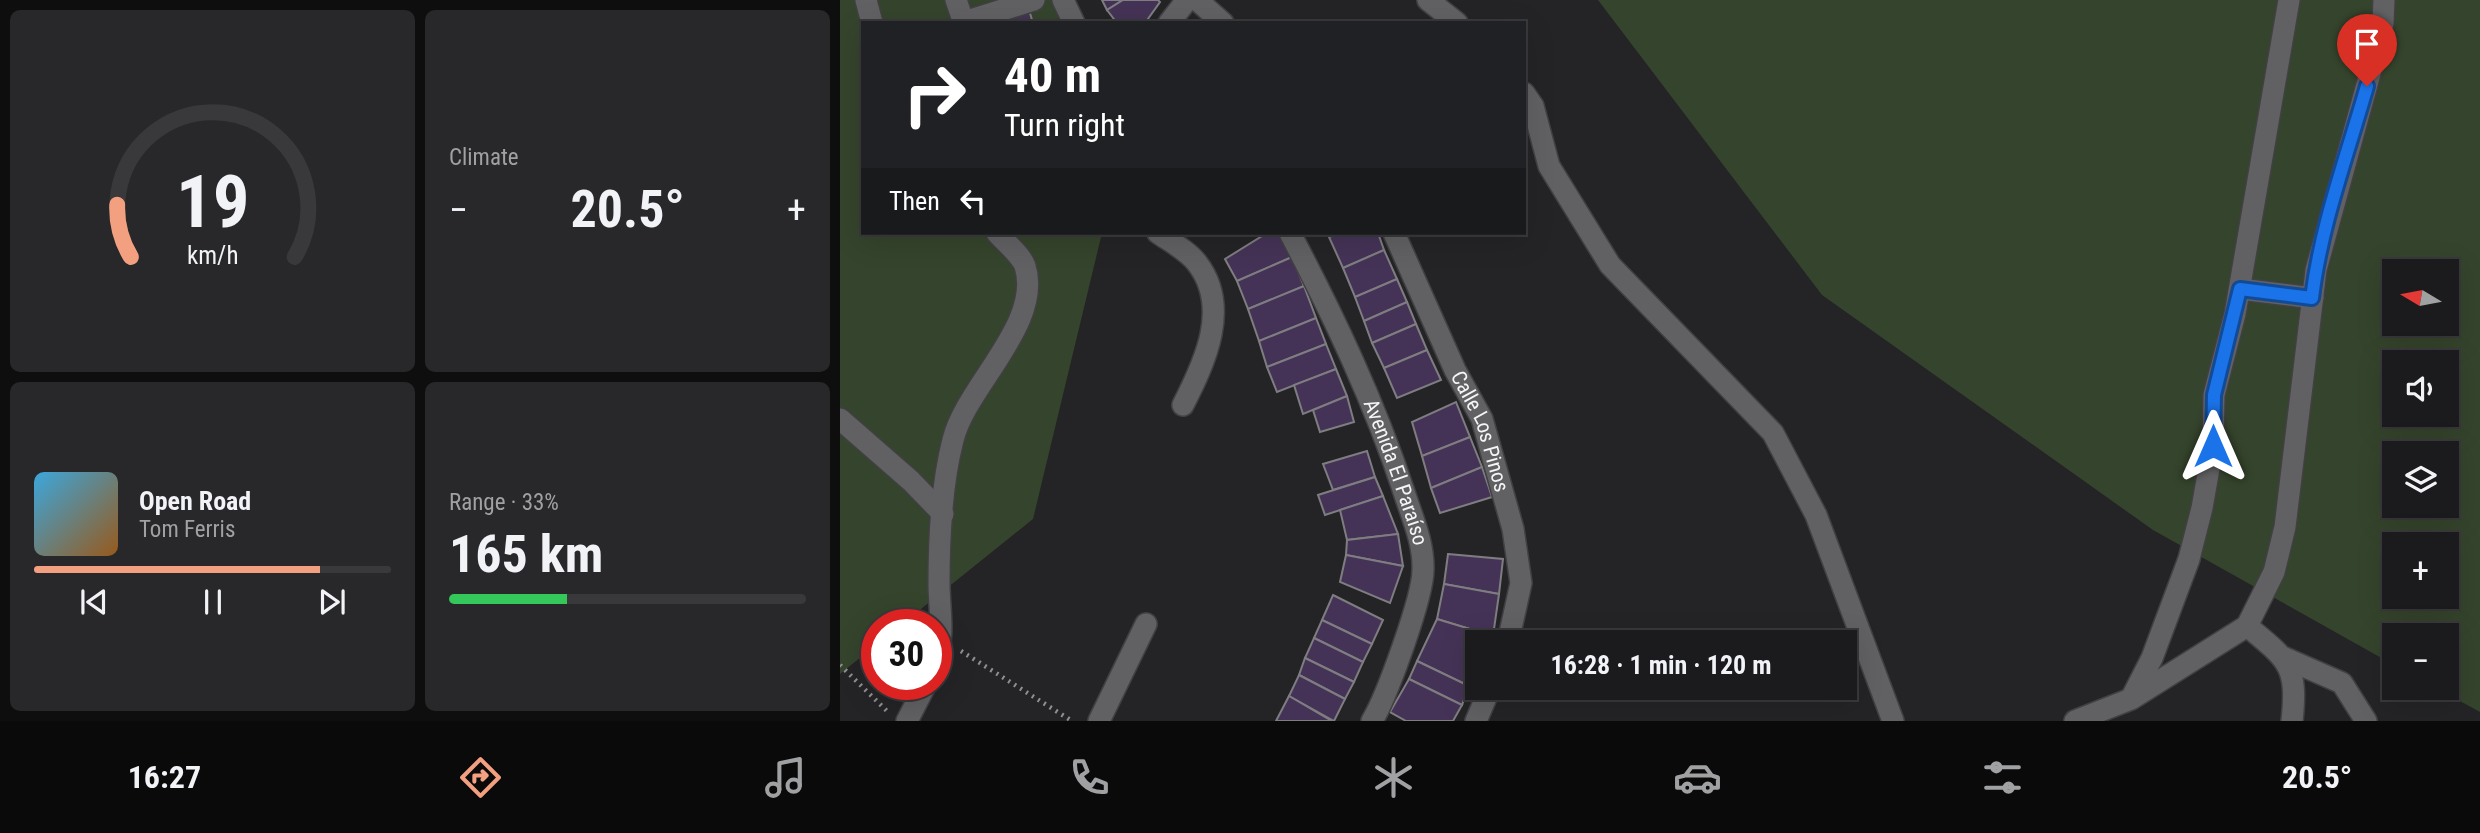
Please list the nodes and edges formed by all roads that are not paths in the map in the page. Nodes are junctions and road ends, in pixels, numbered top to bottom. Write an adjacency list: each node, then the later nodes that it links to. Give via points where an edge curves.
1 (866, 0): 10 (street)
2 (956, 0): 11 (street)
3 (1034, 0): 12 (street)
4 (1063, 0): 13 (street)
5 (1187, 0): 14 (street)
6 (1197, 0): 15 (street)
7 (1428, 0): 16 (street)
8 (2289, 0): 22 (street)
9 (2384, 0): 23 (street, via 2383,23 2332,202)
10 (871, 21)
11 (964, 21)
12 (967, 21)
13 (1073, 21)
14 (1171, 21)
15 (1221, 21)
16 (1454, 21)
17 (1526, 96): 39 (street, via 1549,166 1610,265 1773,433 1816,515)
18 (999, 235): 26 (street, via 1024,264 1027,296 1014,330 953,438)
19 (1161, 235): 24 (street, via 1195,260 1212,284 1213,329 1204,365)
20 (1291, 235): 37 (street, Avenida El Paraíso, via 1342,333 1392,456 1424,570 1418,600)
21 (1395, 235): 30 (street, Calle Los Pinos, via 1449,358 1482,419 1510,516 1521,583)
22 (2240, 289): 23 (street); 32 (street, via 2214,395 2213,446 2189,559)
23 (2312, 298): 29 (street, via 2285,527 2274,572)
24 (1183, 405)
25 (840, 419): 26 (street)
26 (943, 514): 27 (street)
27 (939, 609)
28 (1146, 624): 36 (street)
29 (2247, 626): 31 (street); 32 (street)
30 (1511, 630)
31 (2285, 657): 41 (street, via 2294,698); 42 (street, via 2342,682)
32 (2132, 699): 40 (street)
33 (918, 700): 35 (street)
34 (1485, 700): 38 (street)
35 (907, 721)
36 (1099, 721)
37 (1372, 721)
38 (1476, 721)
39 (1893, 721)
40 (2075, 721)
41 (2292, 721)
42 (2365, 721)

